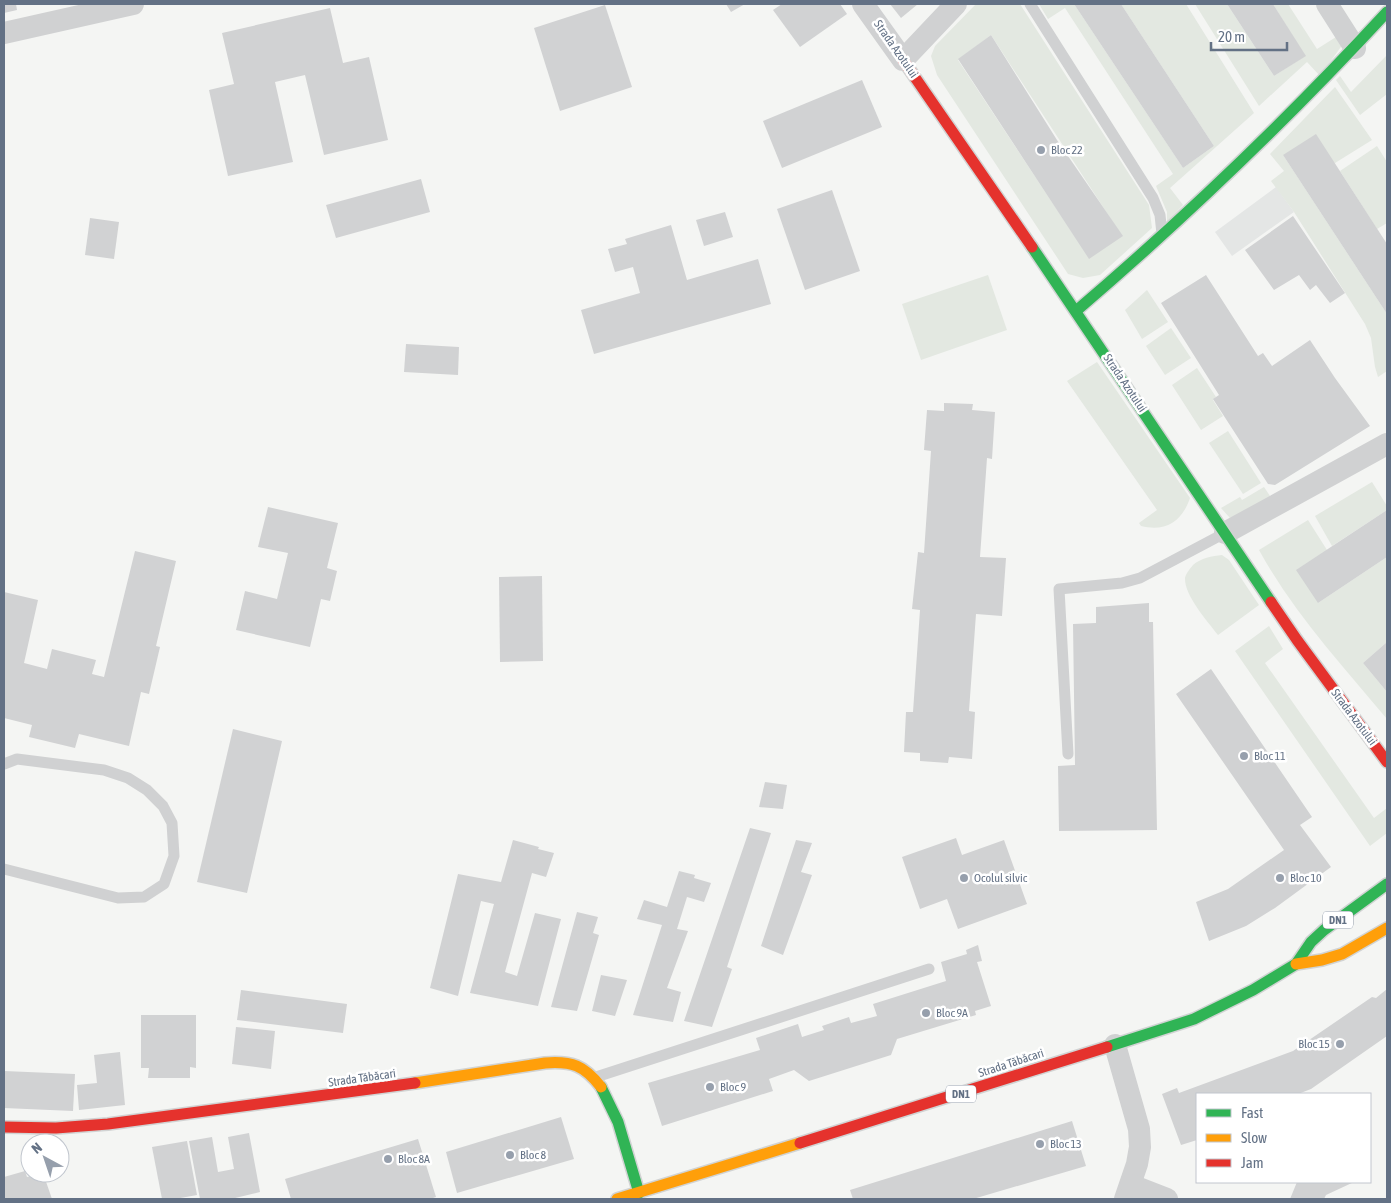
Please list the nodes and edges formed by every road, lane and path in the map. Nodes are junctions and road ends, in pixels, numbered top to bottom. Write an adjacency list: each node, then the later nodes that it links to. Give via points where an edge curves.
1 (133, 4): 7 (street)
2 (863, 4): 9 (street, Strada Azotului)
3 (956, 4): 9 (street)
4 (1030, 4): 10 (lane, via 1153,198 1160,215)
5 (1327, 4): 8 (street)
6 (1387, 12): 8 (main road)
7 (4, 33)
8 (1355, 48): 10 (main road)
9 (903, 60): 11 (main road, Strada Azotului)
10 (1162, 236): 11 (main road)
11 (1076, 311): 13 (main road, Strada Azotului)
12 (1387, 444): 13 (street)
13 (1225, 533): 14 (lane, via 1140,578 1060,589); 15 (main road, Strada Azotului, via 1297,640)
14 (1068, 754)
15 (1387, 762)
16 (4, 764): 17 (lane, via 17,759 104,770 128,778 163,806 172,823 174,856 164,884 144,897 118,898)
17 (4, 869)
18 (1387, 884): 20 (main road, Strada Tăbăcari / DN1, via 1324,930)
19 (1387, 928): 20 (main road, Strada Tăbăcari / DN1, via 1342,954)
20 (1296, 964): 22 (main road, Strada Tăbăcari / DN1, via 1216,1009)
21 (929, 969): 23 (lane)
22 (1115, 1045): 25 (street, via 1139,1129 1140,1147); 27 (main road, Strada Tăbăcari / DN1)
23 (596, 1077): 24 (main road, Strada Tăbăcari, via 580,1066 565,1062 545,1063 332,1096 92,1126); 26 (main road, via 611,1104)
24 (4, 1127)
25 (1128, 1192): 29 (street)
26 (638, 1193): 27 (main road, Strada Tăbăcari / DN1); 28 (main road, Strada Tăbăcari / DN1)
27 (662, 1193)
28 (617, 1199)
29 (1167, 1199)

